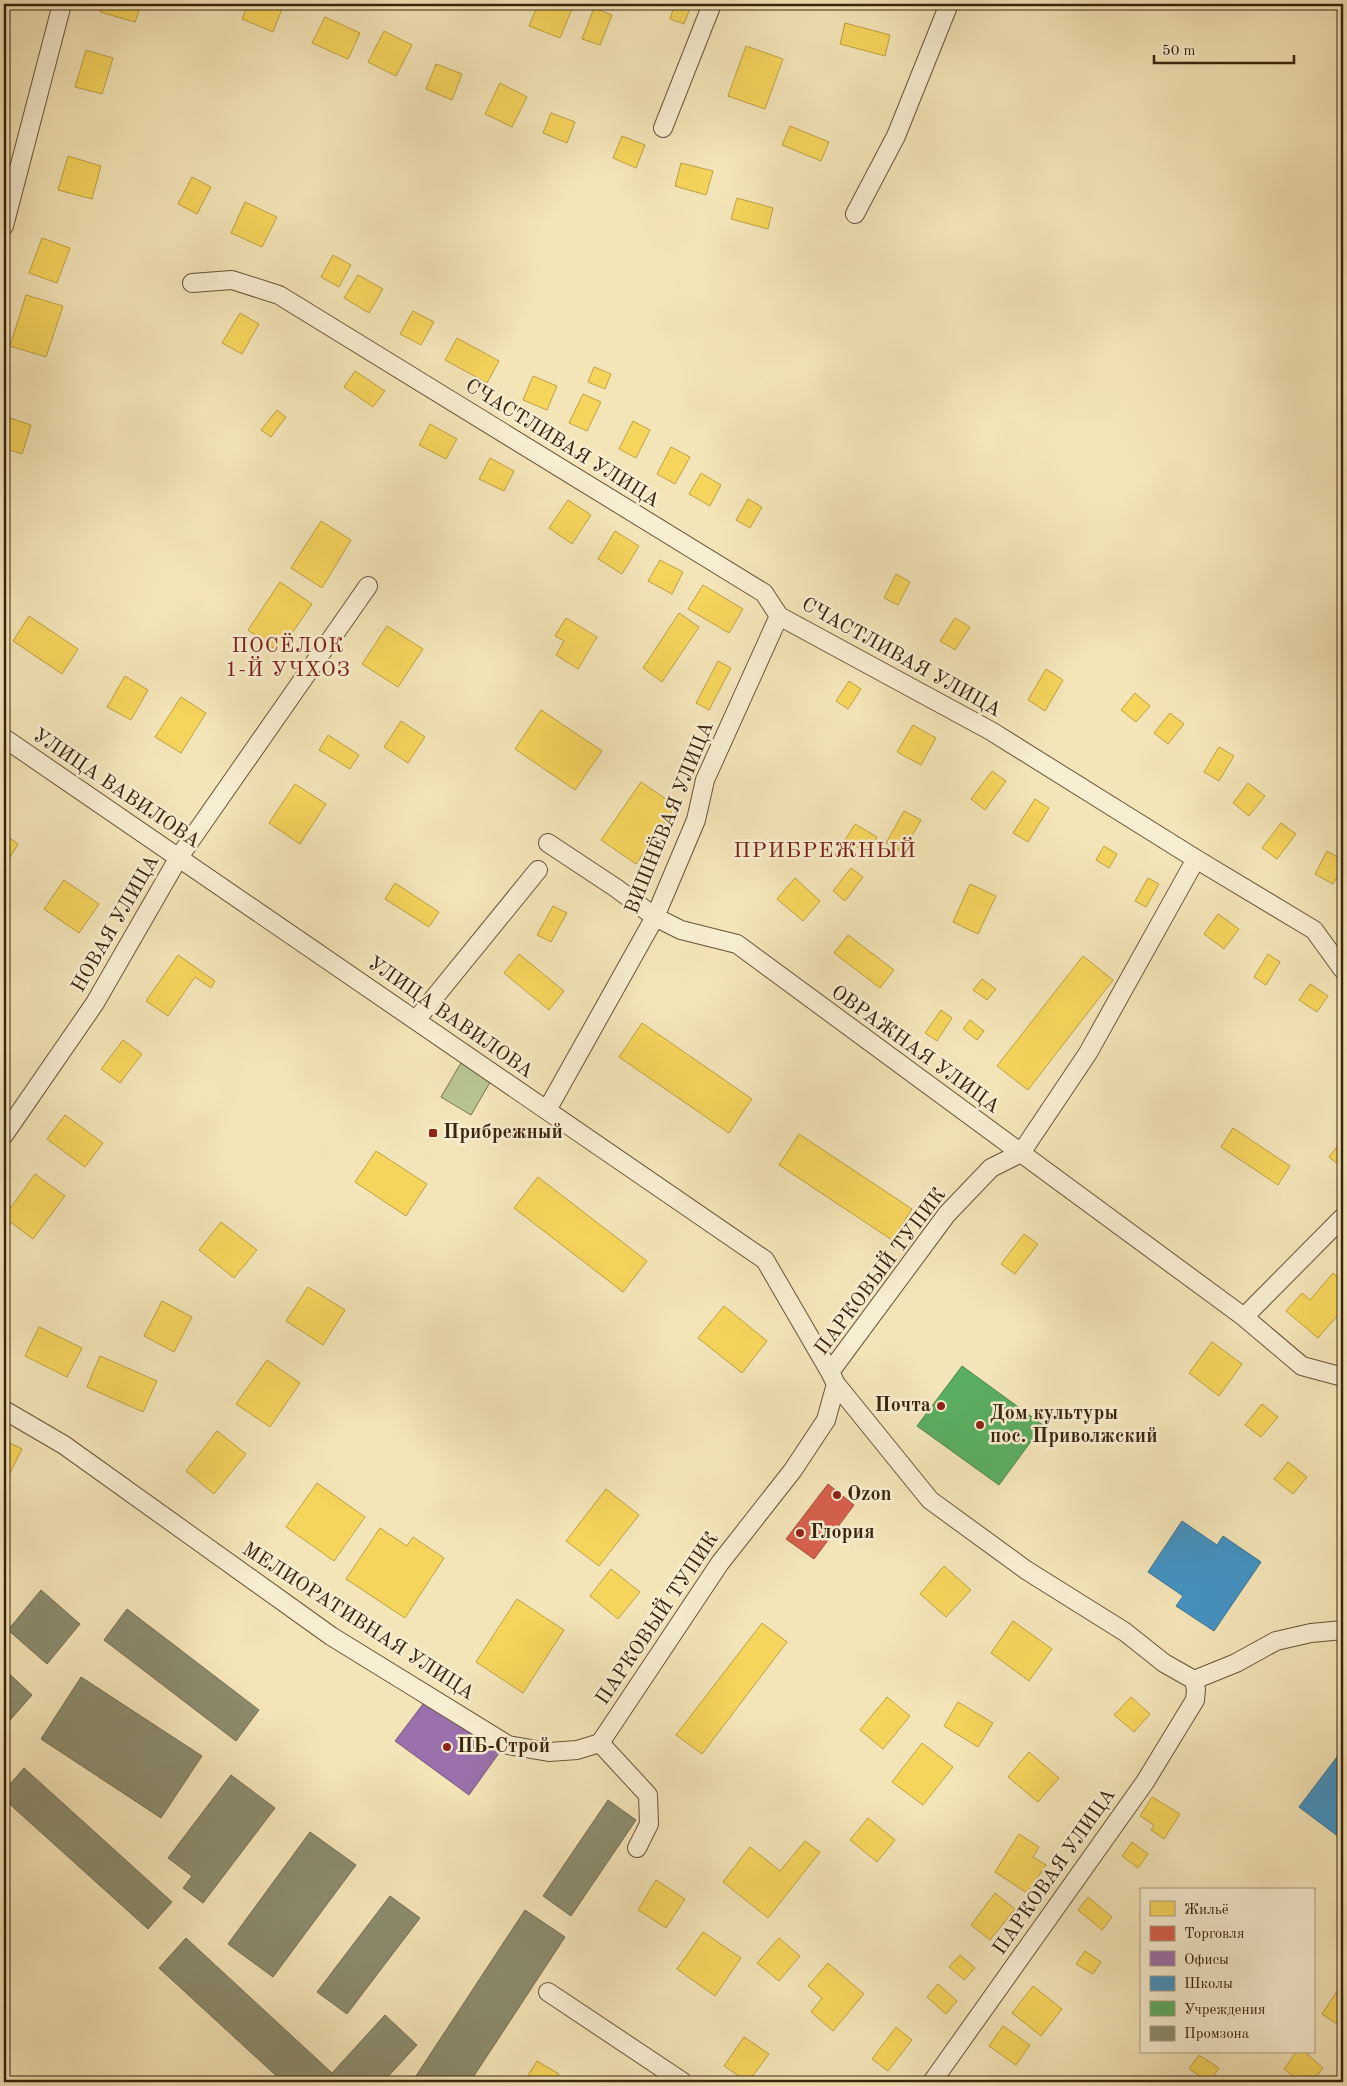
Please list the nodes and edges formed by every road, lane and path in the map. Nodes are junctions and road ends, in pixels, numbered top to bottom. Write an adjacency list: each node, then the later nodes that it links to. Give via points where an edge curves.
1 (62, 4): 6 (street)
2 (712, 4): 4 (street)
3 (949, 4): 5 (street, via 896,136)
4 (663, 128)
5 (855, 214)
6 (4, 226)
7 (192, 283): 9 (street, СЧАСТЛИВАЯ УЛИЦА, via 232,280 279,296 764,593)
8 (368, 586): 12 (street, НОВАЯ УЛИЦА)
9 (779, 616): 13 (street, СЧАСТЛИВАЯ УЛИЦА, via 991,731); 15 (street, ВИШНЁВАЯ УЛИЦА, via 705,780 696,820)
10 (4, 738): 12 (street, УЛИЦА ВАВИЛОВА)
11 (548, 843): 15 (street, ОВРАЖНАЯ УЛИЦА)
12 (179, 857): 17 (street, УЛИЦА ВАВИЛОВА); 19 (street, НОВАЯ УЛИЦА, via 95,1003)
13 (1196, 859): 16 (street, СЧАСТЛИВАЯ УЛИЦА, via 1314,930); 20 (street, via 1088,1053)
14 (538, 870): 17 (street)
15 (655, 918): 18 (street, ВИШНЁВАЯ УЛИЦА); 20 (street, ОВРАЖНАЯ УЛИЦА, via 681,930 737,944)
16 (1343, 970)
17 (416, 1020): 18 (street, УЛИЦА ВАВИЛОВА)
18 (547, 1110): 24 (street, УЛИЦА ВАВИЛОВА, via 765,1260)
19 (4, 1136)
20 (1020, 1154): 22 (street, ОВРАЖНАЯ УЛИЦА); 24 (street, ПАРКОВЫЙ ТУПИК, via 991,1168 947,1214)
21 (1343, 1217): 22 (street)
22 (1244, 1318): 23 (street, ОВРАЖНАЯ УЛИЦА, via 1302,1366)
23 (1343, 1377)
24 (833, 1378): 27 (street, УЛИЦА ВАВИЛОВА, via 930,1500 1026,1570); 28 (street, ПАРКОВЫЙ ТУПИК, via 826,1420 793,1470 720,1562)
25 (4, 1410): 28 (street, МЕЛИОРАТИВНАЯ УЛИЦА, via 64,1445 331,1636 508,1745 549,1752 577,1750)
26 (1343, 1630): 27 (street, via 1311,1632 1276,1641 1236,1663)
27 (1194, 1680): 32 (street, ПАРКОВАЯ УЛИЦА, via 1195,1700 1144,1782)
28 (600, 1743): 29 (street, via 648,1795 649,1824)
29 (638, 1848)
30 (548, 1992): 31 (street)
31 (683, 2082)
32 (932, 2082)

